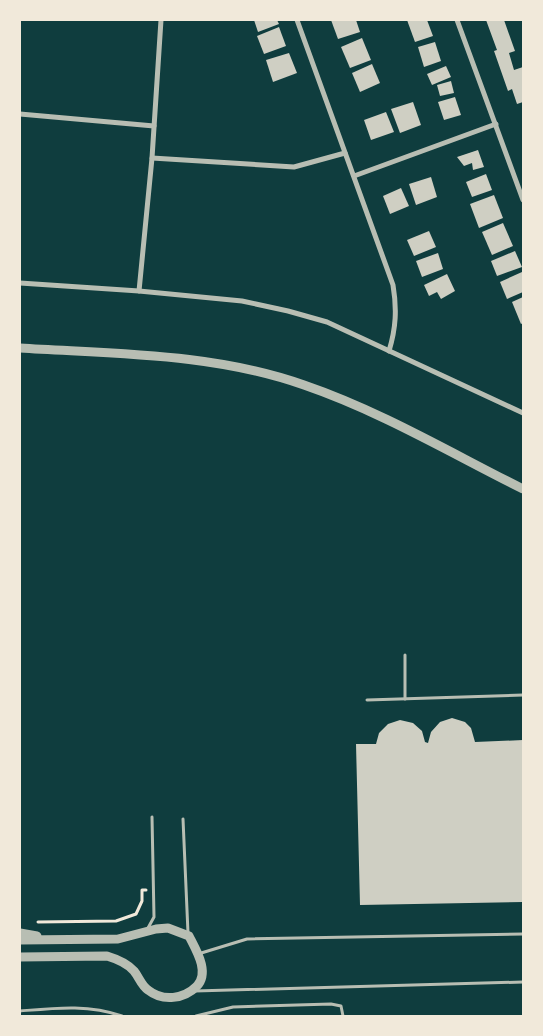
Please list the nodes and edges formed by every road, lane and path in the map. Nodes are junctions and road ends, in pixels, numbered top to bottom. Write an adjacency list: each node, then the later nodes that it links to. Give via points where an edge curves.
1 (161, 20): 6 (street)
2 (297, 20): 7 (street)
3 (457, 20): 5 (street)
4 (20, 114): 6 (street)
5 (496, 124): 9 (street); 10 (street)
6 (154, 126): 8 (street)
7 (346, 153): 8 (street, via 294,167); 9 (street)
8 (152, 158): 12 (street)
9 (354, 176): 14 (street, via 393,285 396,308)
10 (523, 200)
11 (20, 283): 12 (street)
12 (139, 291): 14 (street, via 242,302 288,311 327,322)
13 (20, 348): 16 (street, via 185,359 303,384 346,400)
14 (389, 351): 15 (street)
15 (523, 413)
16 (523, 489)
17 (405, 654): 20 (lane)
18 (523, 695): 20 (lane)
19 (367, 700): 20 (lane)
20 (405, 700)
21 (152, 817): 23 (lane)
22 (183, 819): 28 (lane, via 186,927)
23 (154, 891): 24 (path, via 142,890 142,901 136,914 116,921); 25 (lane, via 154,917)
24 (35, 922)
25 (144, 932): 28 (street, via 168,928); 30 (street, via 118,939)
26 (20, 933): 30 (street)
27 (523, 934): 31 (lane, via 247,939)
28 (189, 936): 31 (street)
29 (20, 940): 30 (street)
30 (58, 940)
31 (198, 954): 34 (street, via 203,974)
32 (20, 956): 34 (street, via 107,956 120,960 135,972 148,991 159,996 170,998)
33 (523, 982): 34 (lane)
34 (192, 991)
35 (20, 1011): 36 (lane, via 101,1009)
36 (122, 1016)
37 (196, 1016): 38 (lane, via 233,1007 331,1004 341,1006)
38 (343, 1016)

